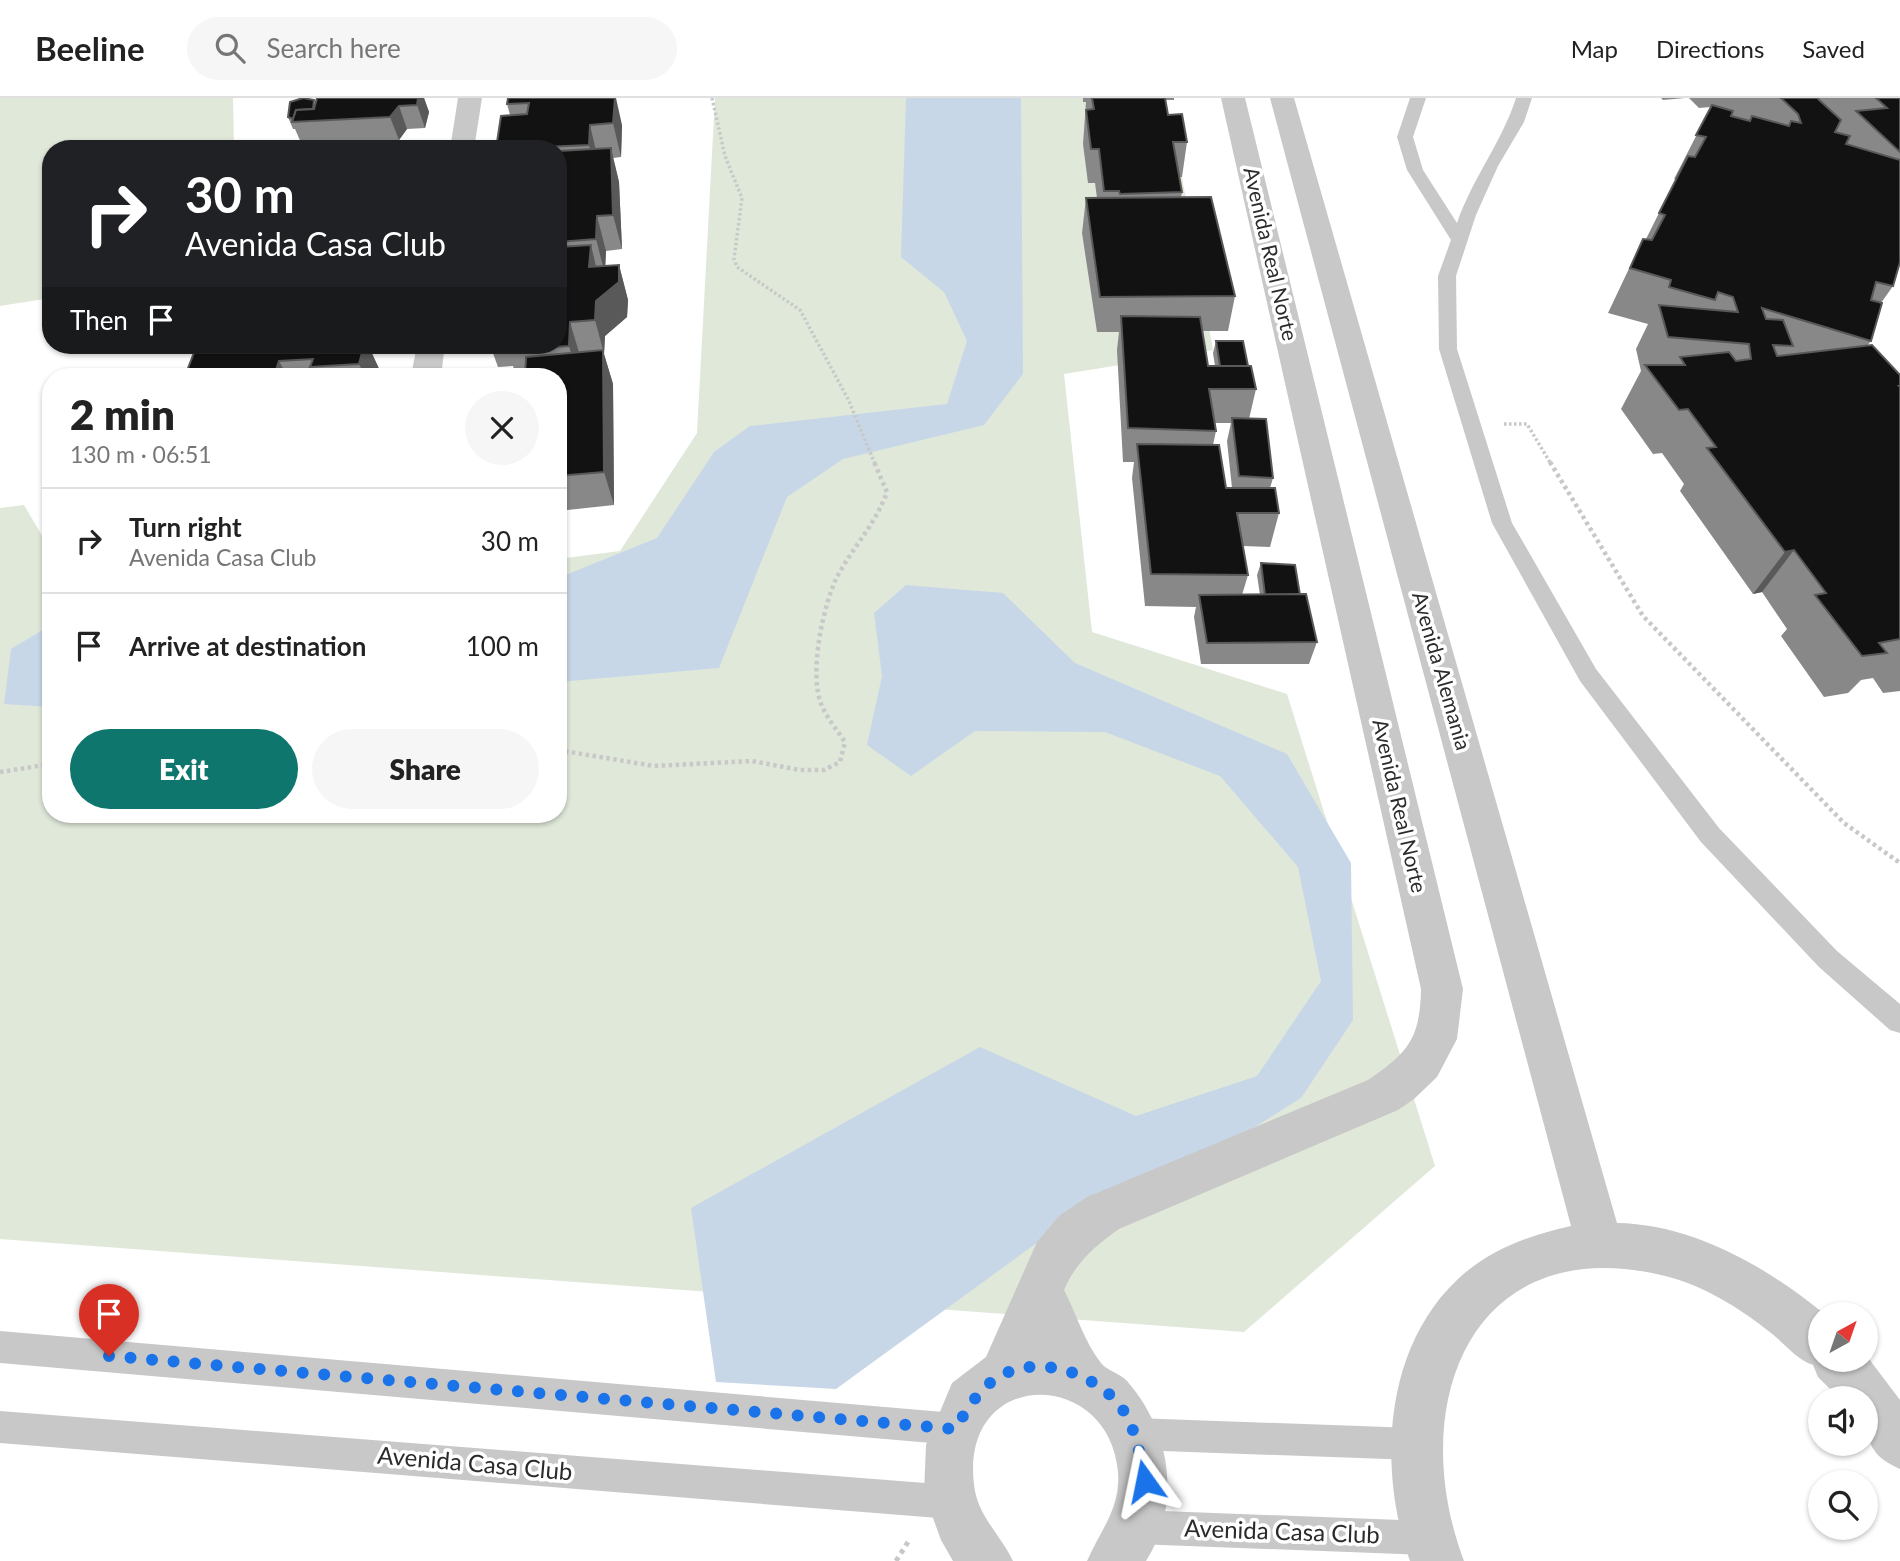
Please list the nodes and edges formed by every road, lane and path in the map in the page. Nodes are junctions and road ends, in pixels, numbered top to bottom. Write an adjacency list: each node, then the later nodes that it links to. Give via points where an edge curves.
1 (470, 98): 7 (street)
2 (712, 98): 10 (path, via 725,156 742,198 734,258 737,267 800,310 848,399 887,492 837,577 817,644 821,705 845,742 840,762 824,770 752,761 654,766)
3 (1233, 98): 16 (street, Avenida Real Norte, via 1442,989 1443,1021 1432,1051 1412,1076 1383,1095 1103,1213 1075,1232 1054,1259)
4 (1282, 98): 15 (street, Avenida Alemania)
5 (1418, 98): 8 (lane, via 1405,137 1415,170)
6 (1524, 98): 8 (lane)
7 (463, 140)
8 (1459, 239): 9 (lane, via 1447,276 1448,349)
9 (1472, 424): 13 (path, via 1527,424 1643,616 1844,823); 14 (lane, via 1502,523 1588,676 1710,835 1828,959)
10 (567, 752)
11 (42, 765): 12 (path)
12 (0, 772)
13 (1900, 863)
14 (1900, 1021)
15 (1600, 1245): 17 (street, via 1666,1253 1734,1281); 25 (street, via 1541,1253 1490,1279 1451,1321 1424,1376)
16 (1040, 1292): 20 (street, Avenida Real Norte); 21 (street)
17 (1808, 1332)
18 (0, 1347): 23 (lane)
19 (1847, 1372): 26 (street)
20 (1004, 1374): 21 (street, via 1043,1366); 23 (street, via 975,1396)
21 (1081, 1375): 24 (street, via 1122,1409)
22 (0, 1427): 27 (lane, Avenida Casa Club)
23 (955, 1429): 27 (street, via 947,1464)
24 (1135, 1434): 25 (lane); 28 (street, via 1145,1481)
25 (1414, 1444): 29 (street)
26 (1900, 1444)
27 (951, 1502): 30 (street, via 965,1537)
28 (1125, 1544): 29 (lane, Avenida Casa Club)
29 (1432, 1550)
30 (986, 1561)

